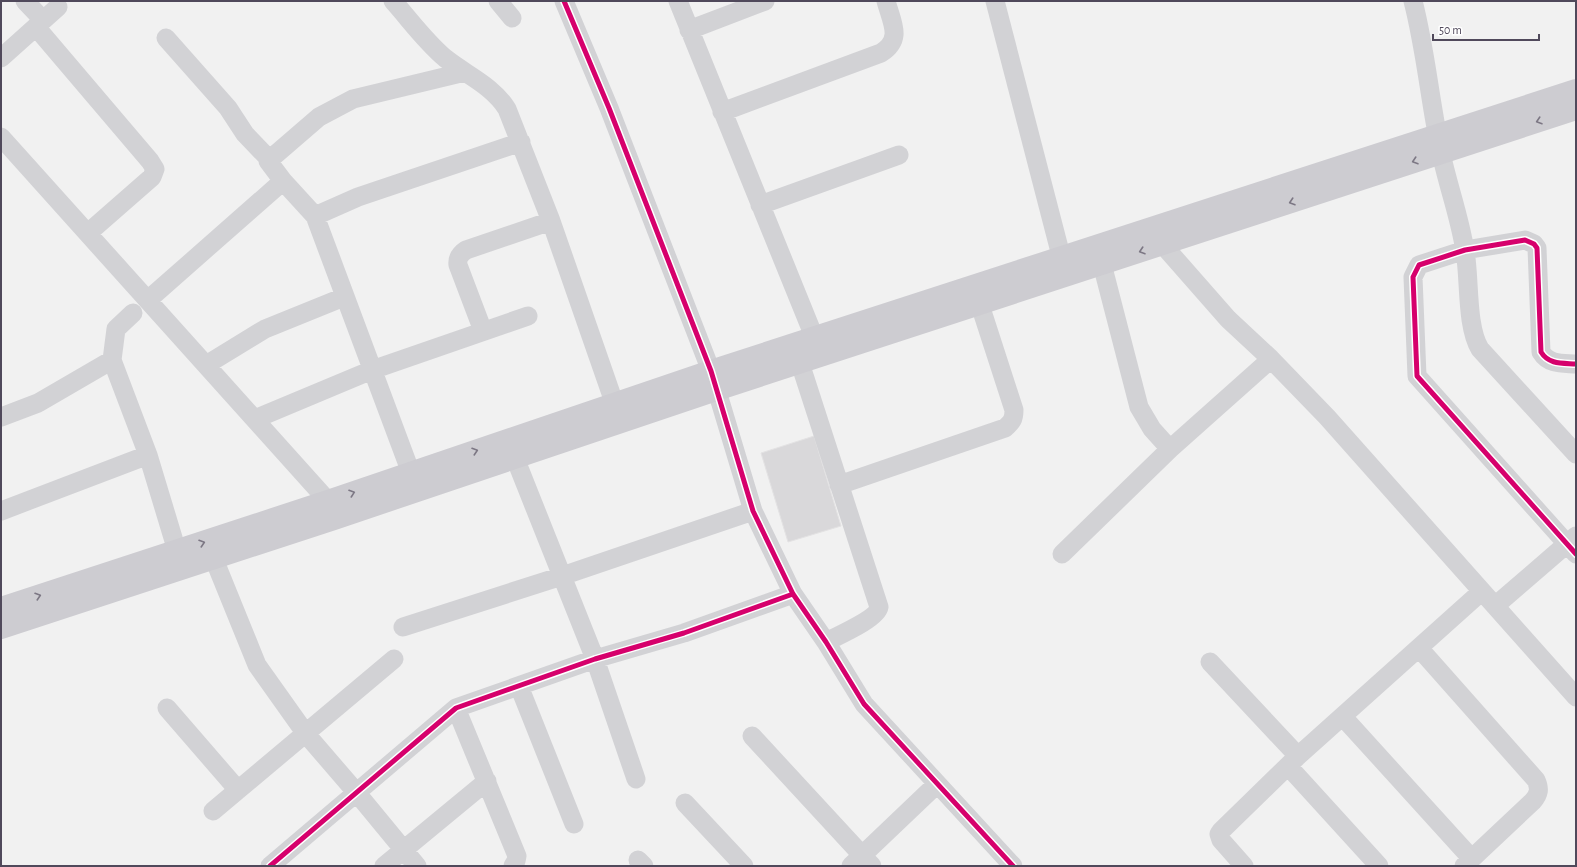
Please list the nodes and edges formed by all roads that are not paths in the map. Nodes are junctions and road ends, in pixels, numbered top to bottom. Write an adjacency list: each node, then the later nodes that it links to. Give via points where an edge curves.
1 (25, 1): 12 (street)
2 (393, 1): 16 (street, via 426,40)
3 (498, 1): 11 (street)
4 (564, 1): 47 (street, via 609,108)
5 (678, 1): 13 (street)
6 (765, 1): 13 (street)
7 (886, 1): 19 (street, via 894,31 893,44 888,49)
8 (995, 1): 33 (street)
9 (1413, 1): 22 (street)
10 (58, 7): 12 (street)
11 (512, 18)
12 (40, 24): 15 (street); 29 (street, via 67,62 155,169 152,177)
13 (689, 30): 19 (street)
14 (166, 38): 24 (street, via 228,108 245,134)
15 (1, 58)
16 (465, 72): 21 (street, via 502,101); 24 (street, via 353,99 319,117)
17 (1576, 90): 22 (main road)
18 (1576, 109): 22 (main road, one-way to 22)
19 (722, 112): 26 (street)
20 (1, 137): 29 (street)
21 (521, 142): 27 (street, via 358,197); 28 (street)
22 (1440, 144): 30 (main road, one-way to 30); 31 (street); 33 (main road)
23 (899, 156): 26 (street)
24 (269, 159): 25 (street, via 269,165)
25 (283, 181): 27 (street); 35 (street)
26 (760, 205): 40 (street)
27 (315, 216): 34 (street)
28 (551, 221): 39 (street, via 460,254 458,265); 48 (street)
29 (88, 233): 35 (street)
30 (1163, 245): 32 (main road, one-way to 32); 41 (street, via 1228,319)
31 (1465, 250): 44 (street, via 1525,240 1534,244 1537,248 1541,352 1552,362); 52 (street, via 1476,343); 60 (street, via 1419,265 1414,272 1417,376)
32 (1102, 264): 33 (main road); 51 (street, via 1140,407 1152,428)
33 (1064, 267): 36 (main road); 40 (main road)
34 (344, 297): 45 (street, via 265,329); 46 (street)
35 (149, 299): 45 (street)
36 (980, 305): 43 (main road); 56 (street, via 1014,410 1011,423 1005,428)
37 (133, 313): 42 (street, via 116,329)
38 (528, 316): 39 (street)
39 (483, 331): 46 (street)
40 (814, 339): 47 (main road)
41 (1271, 359): 51 (street); 65 (street, via 1327,416)
42 (112, 360): 49 (street, via 38,403); 53 (street)
43 (800, 363): 47 (main road); 56 (street)
44 (1576, 364)
45 (206, 365): 50 (street)
46 (372, 370): 50 (street); 55 (street)
47 (714, 380): 48 (main road); 54 (main road); 59 (street)
48 (615, 405): 55 (main road, one-way to 48)
49 (1, 417)
50 (255, 419): 57 (street)
51 (1170, 449): 62 (street)
52 (1576, 454)
53 (148, 455): 58 (street); 61 (street)
54 (515, 458): 63 (main road); 64 (street)
55 (411, 473): 57 (main road, one-way to 55)
56 (839, 484): 71 (street, via 878,602 878,610 872,617)
57 (328, 501): 61 (main road, one-way to 57)
58 (1, 511)
59 (753, 511): 64 (street); 66 (street)
60 (1573, 545): 67 (street)
61 (177, 551): 68 (main road, one-way to 61)
62 (1062, 554)
63 (214, 559): 70 (main road); 81 (street, via 257,665)
64 (562, 576): 69 (street); 74 (street)
65 (1481, 592): 67 (street); 72 (street)
66 (793, 594): 71 (street); 74 (street, via 684,634)
67 (1495, 606): 77 (street)
68 (1, 608)
69 (403, 627)
70 (1, 628)
71 (826, 642): 86 (street, via 864,704)
72 (1419, 648): 80 (street); 94 (street, via 1539,786 1533,801)
73 (394, 659): 81 (street)
74 (595, 660): 76 (street); 84 (street)
75 (1210, 662): 83 (street)
76 (519, 686): 79 (street); 91 (street)
77 (1576, 697)
78 (168, 708): 87 (street)
79 (456, 708): 85 (street); 88 (street)
80 (1342, 717): 83 (street); 94 (street)
81 (306, 734): 87 (street); 88 (street)
82 (752, 736): 93 (street)
83 (1293, 761): 101 (street, via 1219,834 1221,840); 102 (street)
84 (636, 780)
85 (487, 781): 92 (street); 98 (street, via 517,856)
86 (937, 784): 93 (street); 100 (street)
87 (238, 790): 90 (street)
88 (356, 792): 92 (street); 95 (street)
89 (685, 803): 99 (street)
90 (213, 811)
91 (574, 824)
92 (403, 850): 96 (street); 97 (street)
93 (862, 862)
94 (1468, 862)
95 (270, 866)
96 (384, 866)
97 (417, 866)
98 (513, 866)
99 (744, 866)
100 (1013, 866)
101 (1244, 866)
102 (1379, 866)

